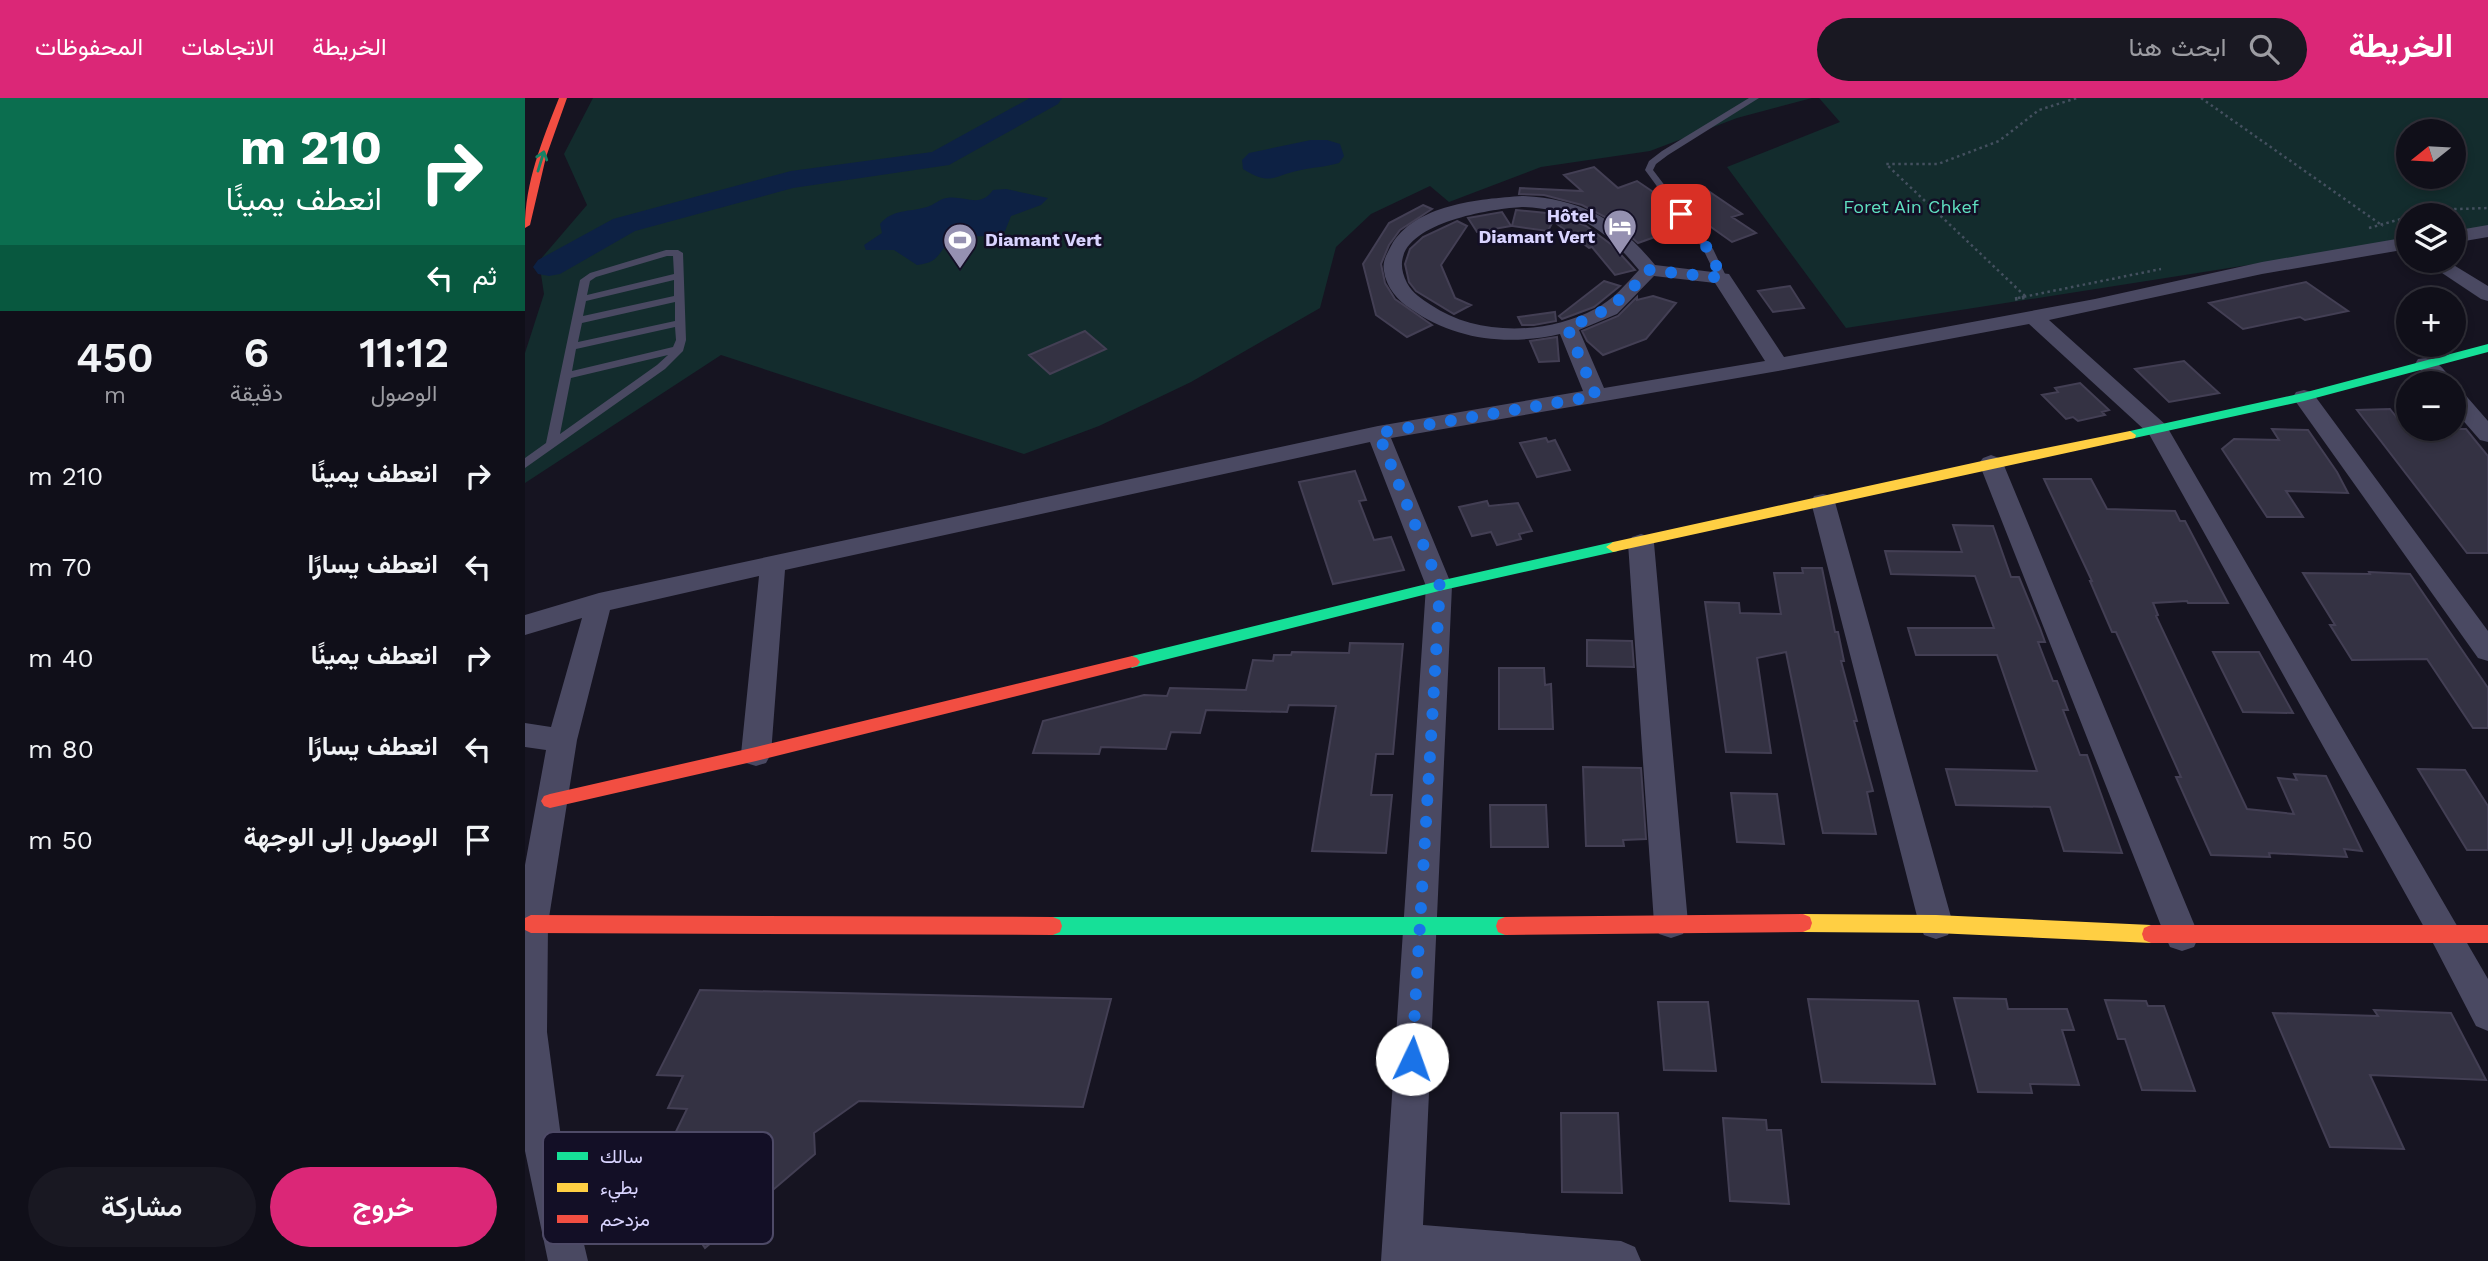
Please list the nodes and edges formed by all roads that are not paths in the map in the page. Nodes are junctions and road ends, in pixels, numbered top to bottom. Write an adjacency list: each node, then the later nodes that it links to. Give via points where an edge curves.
1 (563, 98): 3 (main road, one-way to 1, via 541,157)
2 (1755, 98): 10 (lane, via 1665,153 1649,170 1708,249)
3 (525, 225)
4 (2488, 231): 5 (street)
5 (2466, 235)
6 (2396, 246): 14 (street)
7 (1649, 270): 10 (street); 17 (street, via 1619,302 1596,317); 17 (street, via 1633,248 1607,229 1565,206 1538,204 1504,203 1444,215 1406,239 1394,259 1394,276 1405,296 1451,326 1509,335)
8 (2453, 273): 11 (street)
9 (679, 276): 12 (lane); 13 (lane); 13 (lane, via 678,253 666,253 589,276)
10 (1722, 278): 22 (street)
11 (2488, 295)
12 (680, 298): 15 (lane); 16 (lane)
13 (581, 299): 15 (lane)
14 (2030, 307): 22 (street); 28 (street)
15 (576, 321): 18 (lane)
16 (681, 323): 18 (lane); 20 (lane)
17 (1567, 327): 25 (street)
18 (571, 347): 24 (lane)
19 (2488, 348): 21 (main road)
20 (679, 349): 24 (lane); 31 (lane, via 661,367)
21 (2426, 364): 23 (street); 26 (main road)
22 (1778, 365): 25 (street)
23 (2432, 371)
24 (566, 376): 31 (lane)
25 (1596, 396): 29 (street)
26 (2304, 397): 28 (main road); 40 (street)
27 (2466, 410): 30 (street)
28 (2158, 430): 32 (main road); 49 (street)
29 (1378, 433): 36 (street); 37 (street)
30 (2488, 435)
31 (552, 444): 33 (lane)
32 (1991, 463): 34 (main road); 51 (street)
33 (525, 464)
34 (1823, 502): 35 (main road); 46 (street)
35 (1641, 543): 37 (main road); 45 (street)
36 (772, 564): 38 (street); 43 (street)
37 (1440, 586): 43 (main road); 48 (street)
38 (599, 603): 39 (street); 42 (street)
39 (525, 625)
40 (2488, 651)
41 (525, 735): 42 (street)
42 (562, 740): 44 (street)
43 (756, 754): 44 (main road)
44 (550, 801): 47 (street)
45 (1671, 923): 46 (main road); 48 (main road)
46 (1936, 923): 51 (main road)
47 (531, 924): 48 (main road); 53 (street, via 529,1032)
48 (1420, 928): 54 (street)
49 (2446, 934): 50 (main road); 51 (main road); 52 (street)
50 (2488, 934)
51 (2182, 936)
52 (2488, 1014)
53 (543, 1144)
54 (1401, 1252): 55 (street)
55 (1621, 1261)

